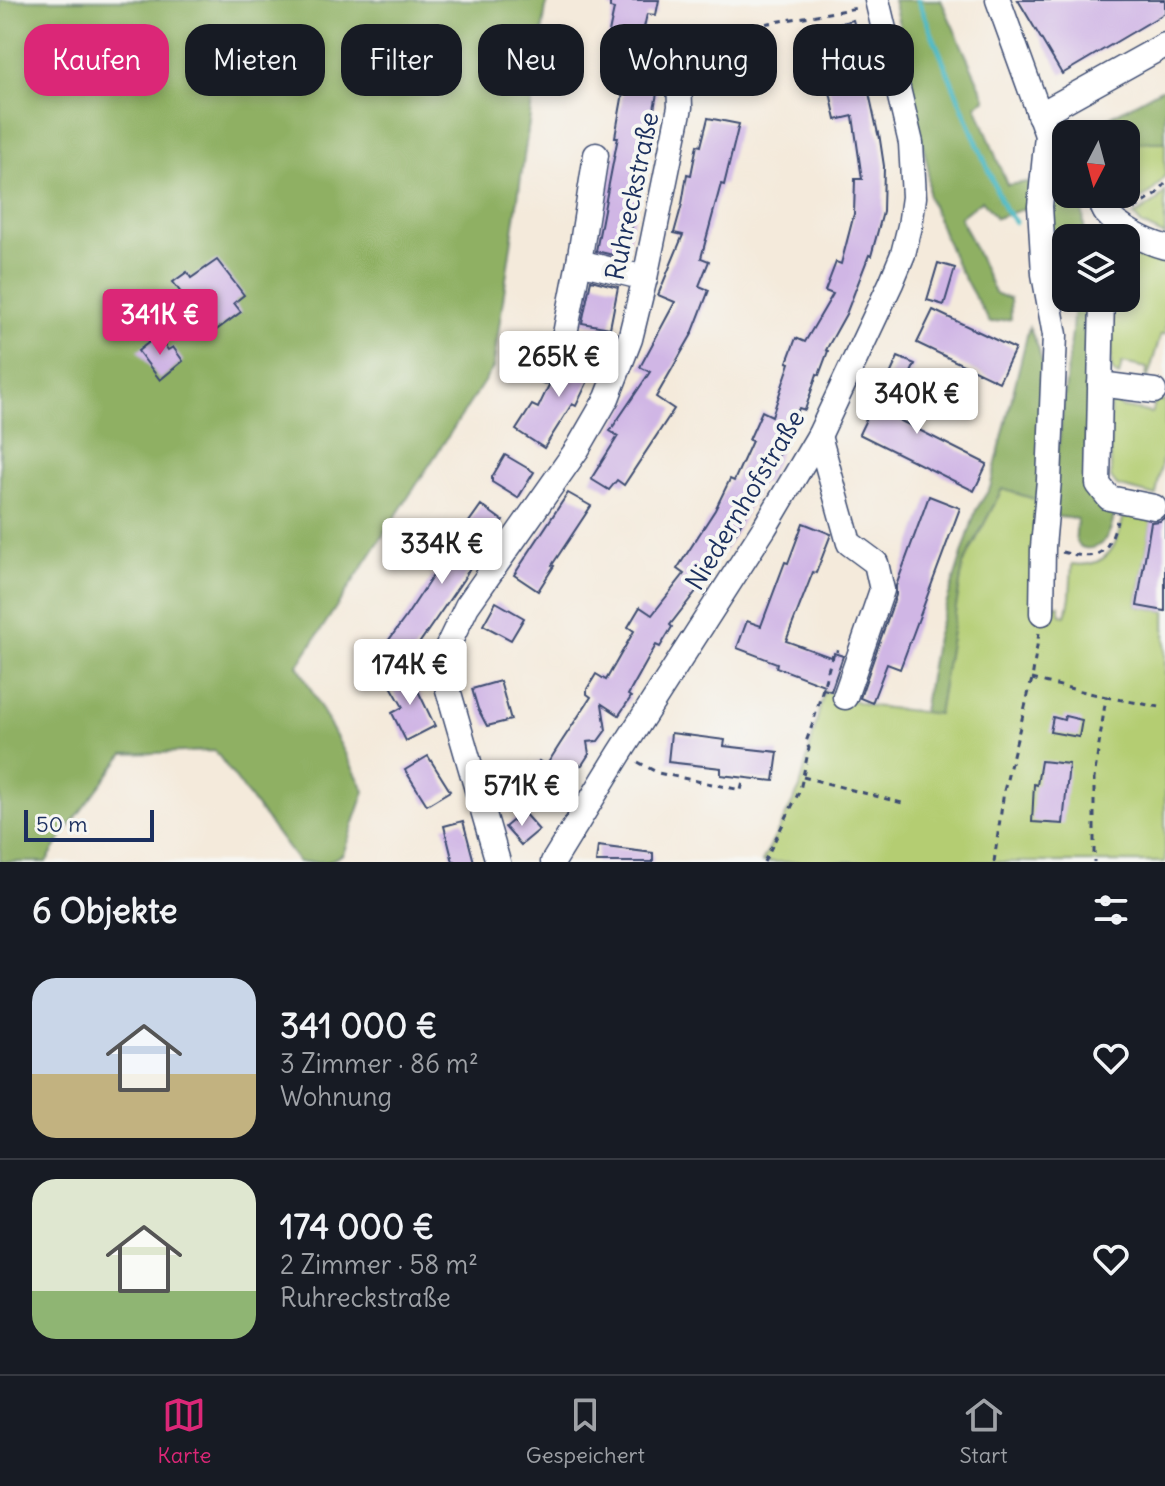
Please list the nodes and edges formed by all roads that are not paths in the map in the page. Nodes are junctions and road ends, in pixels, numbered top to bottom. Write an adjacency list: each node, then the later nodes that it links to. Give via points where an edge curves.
1 (998, 0): 5 (street)
2 (878, 2): 16 (street, Niedernhofstraße, via 911,143 914,197 903,254)
3 (1165, 45): 5 (street)
4 (680, 96): 11 (street, Ruhreckstraße)
5 (1043, 125): 6 (street); 18 (street, via 1040,206 1055,335)
6 (1052, 141)
7 (596, 155): 10 (street)
8 (1107, 208): 9 (street, via 1126,229)
9 (1165, 247)
10 (579, 262): 11 (street); 13 (street, via 565,334)
11 (645, 278): 20 (street, Ruhreckstraße, via 630,339 607,398 467,606 440,662)
12 (1102, 312): 14 (street)
13 (546, 371)
14 (1100, 384): 15 (street); 17 (street, via 1098,484 1109,498)
15 (1154, 391)
16 (819, 436): 19 (street, via 849,543 876,563 882,590); 21 (street, Niedernhofstraße)
17 (1154, 507)
18 (1042, 613)
19 (845, 697)
20 (498, 862)
21 (553, 862)

